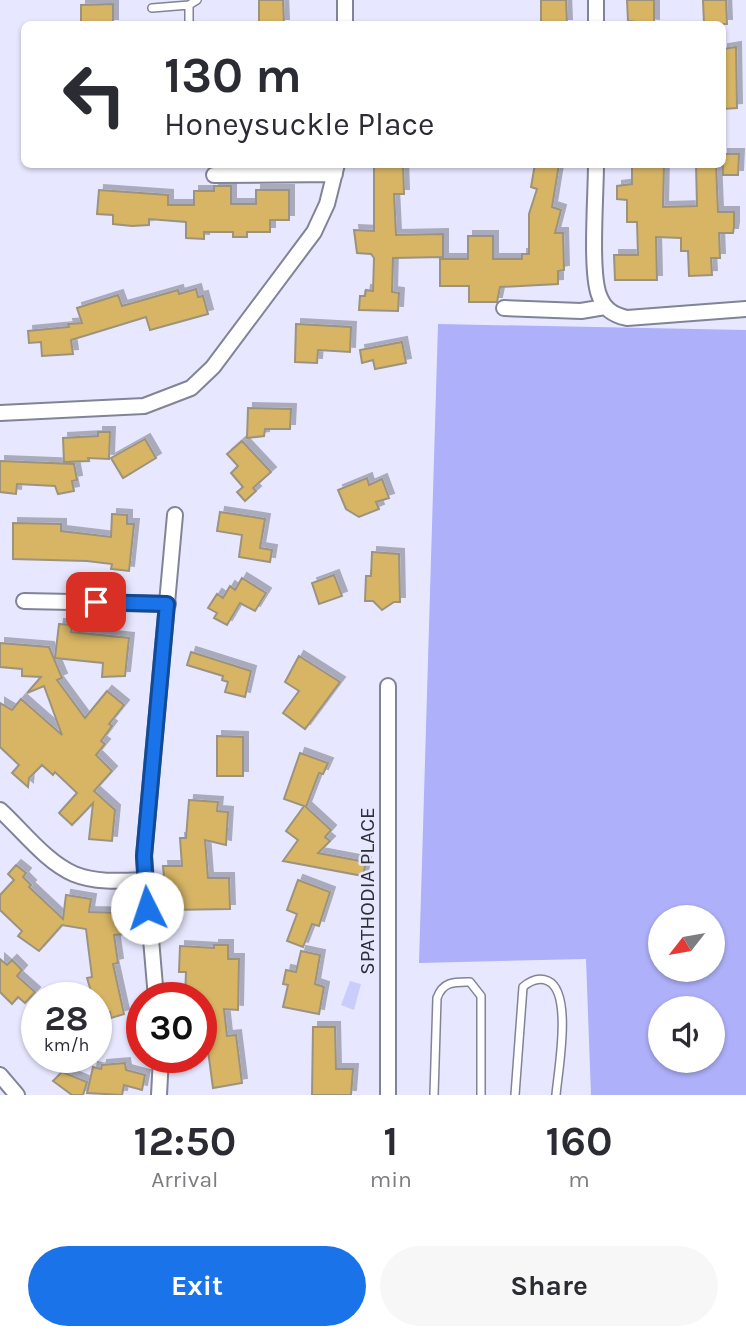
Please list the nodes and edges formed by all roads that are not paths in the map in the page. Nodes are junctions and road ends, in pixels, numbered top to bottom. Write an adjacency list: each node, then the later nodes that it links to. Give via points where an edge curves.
1 (197, 0): 4 (lane)
2 (345, 0): 7 (street)
3 (596, 0): 8 (street)
4 (189, 5): 5 (lane); 6 (lane)
5 (152, 8)
6 (189, 21)
7 (345, 21)
8 (596, 21)
9 (596, 168): 12 (street, via 597,281)
10 (336, 169): 11 (street); 15 (street, via 314,232 213,367 191,388 144,406)
11 (214, 175)
12 (605, 307): 13 (street, via 581,311); 14 (street, via 626,318)
13 (504, 308)
14 (746, 309)
15 (0, 413)
16 (176, 515): 18 (street)
17 (24, 601): 18 (street)
18 (167, 604): 21 (street)
19 (388, 686): 27 (street, SPATHODIA PLACE)
20 (0, 810): 21 (street, via 74,874 108,881)
21 (145, 880): 22 (street)
22 (155, 982)
23 (160, 1073): 26 (street)
24 (0, 1075): 25 (street)
25 (17, 1095)
26 (159, 1095)
27 (388, 1095)
28 (434, 1095): 29 (lane, via 437,998 450,982 475,985 481,996)
29 (481, 1095)
30 (515, 1095): 31 (lane, via 521,997 523,988 535,980 554,985 563,1002)
31 (556, 1095)

